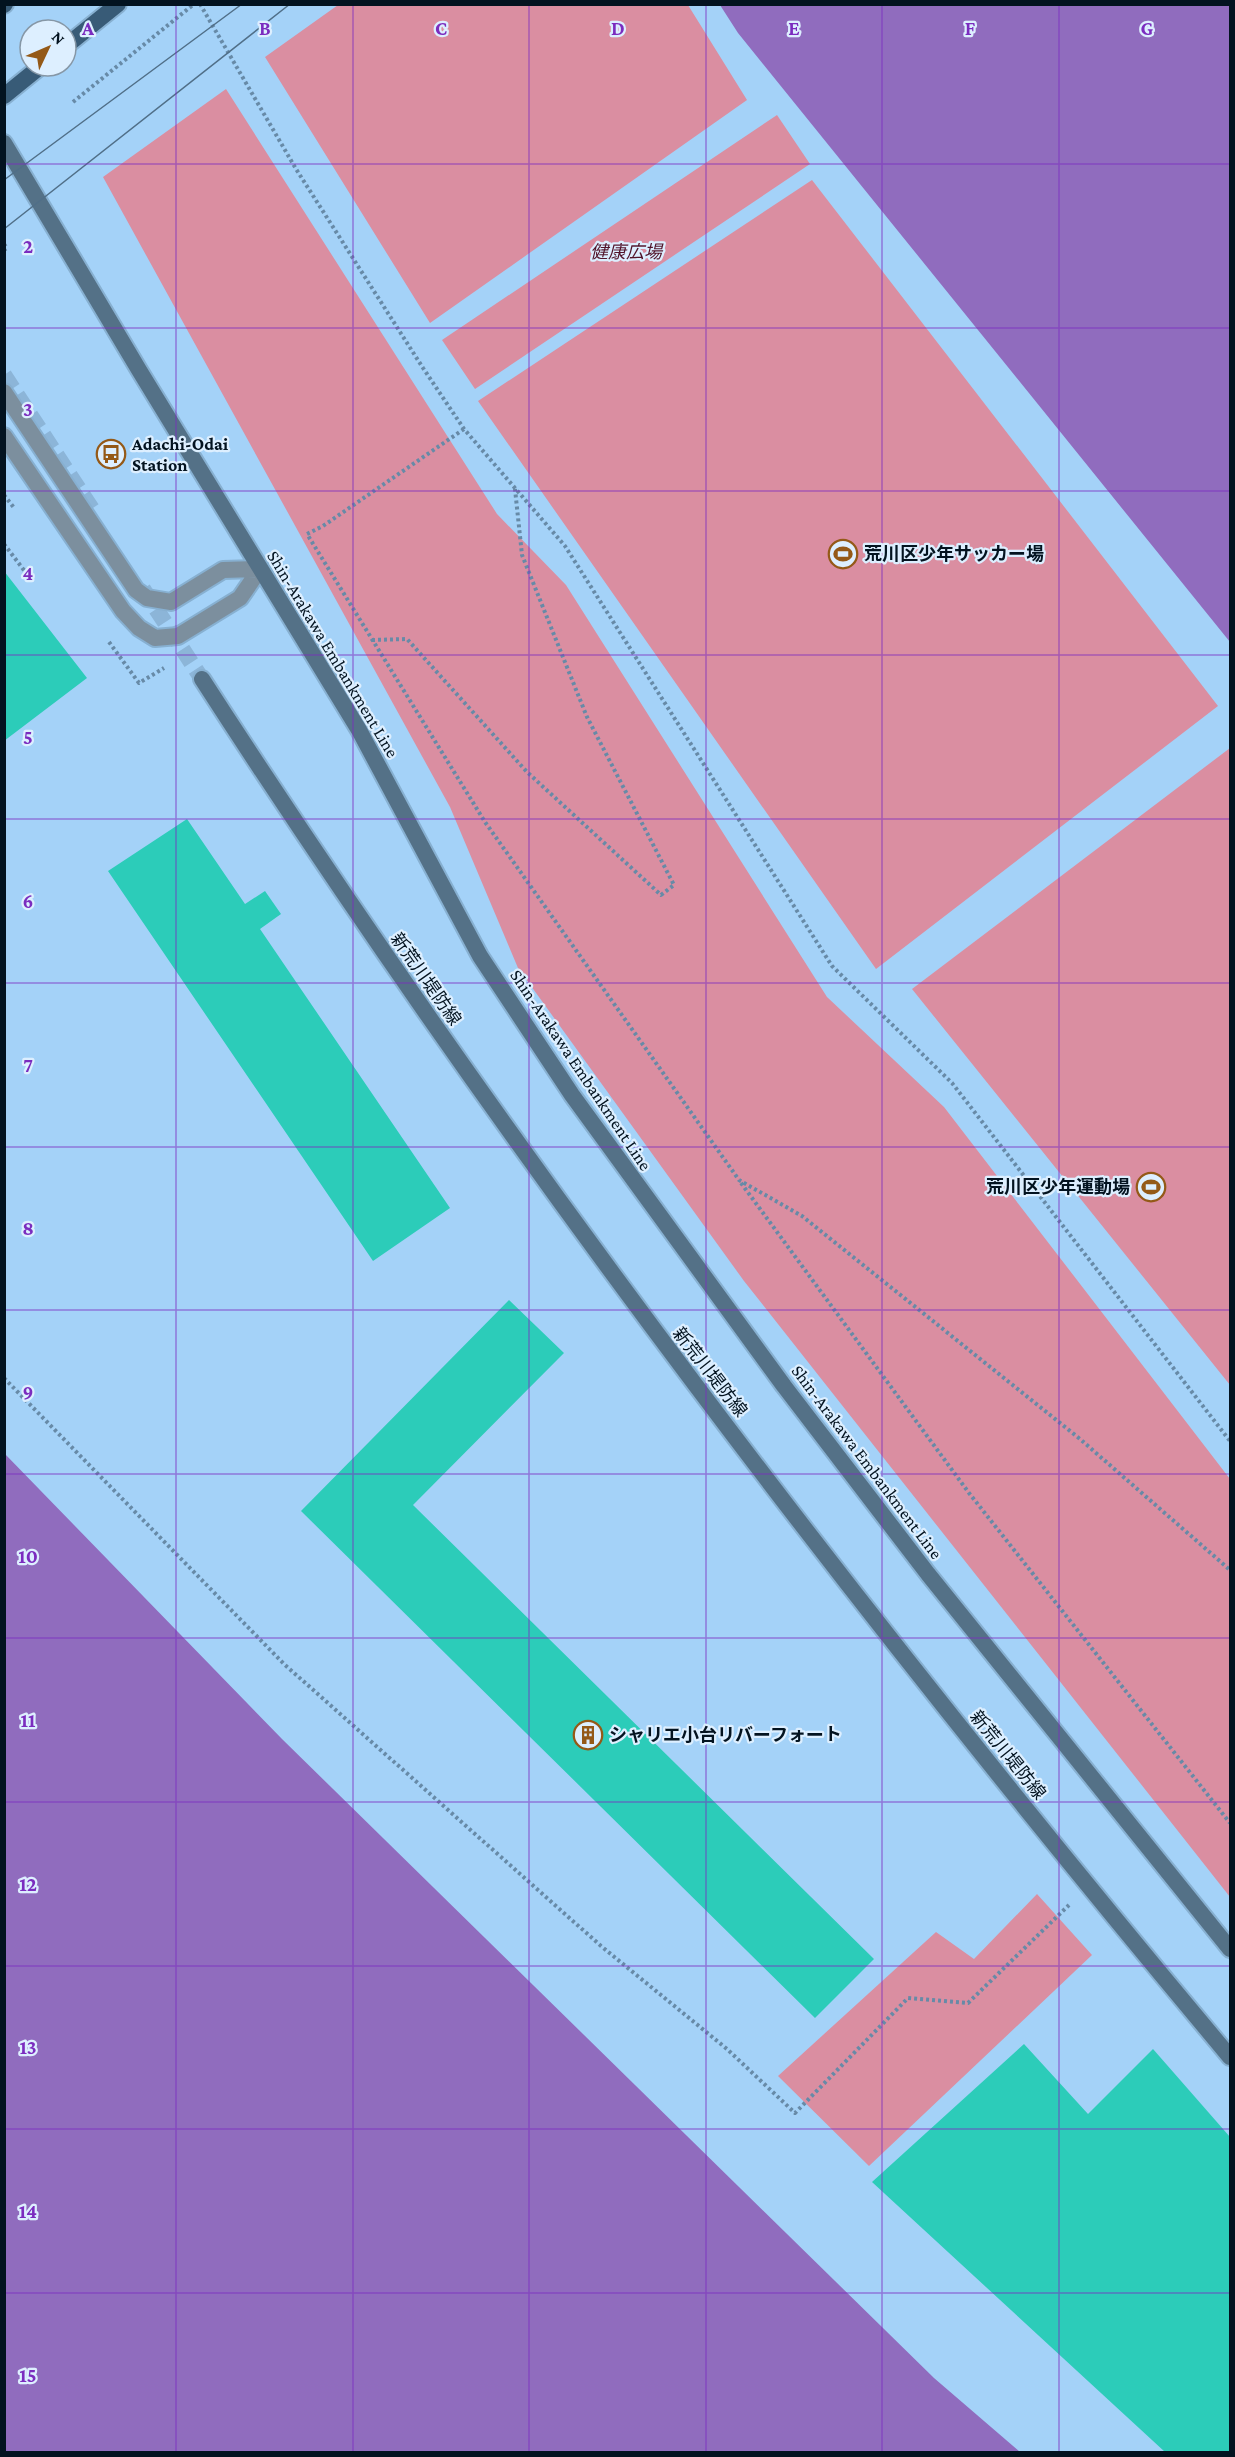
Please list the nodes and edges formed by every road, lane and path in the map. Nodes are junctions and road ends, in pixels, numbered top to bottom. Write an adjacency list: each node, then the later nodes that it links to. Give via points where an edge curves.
1 (118, 4): 4 (main road)
2 (194, 4): 7 (path)
3 (200, 4): 12 (path, via 296,169)
4 (78, 36)
5 (26, 78): 6 (main road)
6 (4, 96)
7 (73, 102)
8 (4, 143): 16 (main road, Shin-Arakawa Embankment Line)
9 (4, 244): 10 (path)
10 (4, 250)
11 (4, 392): 16 (lane, via 136,590 147,598 171,602 223,570)
12 (465, 429): 14 (path); 18 (path, via 307,534)
13 (4, 436): 16 (lane, via 123,611 155,638 178,636 240,598)
14 (515, 488): 18 (path, via 522,555 586,717 674,885 661,895 527,772 407,639); 22 (path, via 565,546 832,966 952,1083)
15 (4, 544): 17 (path)
16 (260, 569): 26 (main road, Shin-Arakawa Embankment Line, via 359,730 480,956 572,1095 784,1386 928,1574)
17 (33, 582)
18 (372, 639): 20 (path, via 485,822)
19 (202, 679): 25 (main road, 新荒川堤防線, via 288,812 515,1141 652,1329 934,1695)
20 (739, 1180): 23 (path, via 802,1216 1080,1439); 24 (path, via 969,1493)
21 (4, 1378): 25 (path, via 284,1664 601,1946 727,2049 795,2113 908,1998 968,2003)
22 (1230, 1441)
23 (1230, 1570)
24 (1230, 1823)
25 (1088, 1885): 27 (main road, 新荒川堤防線)
26 (1230, 1949)
27 (1230, 2057)

